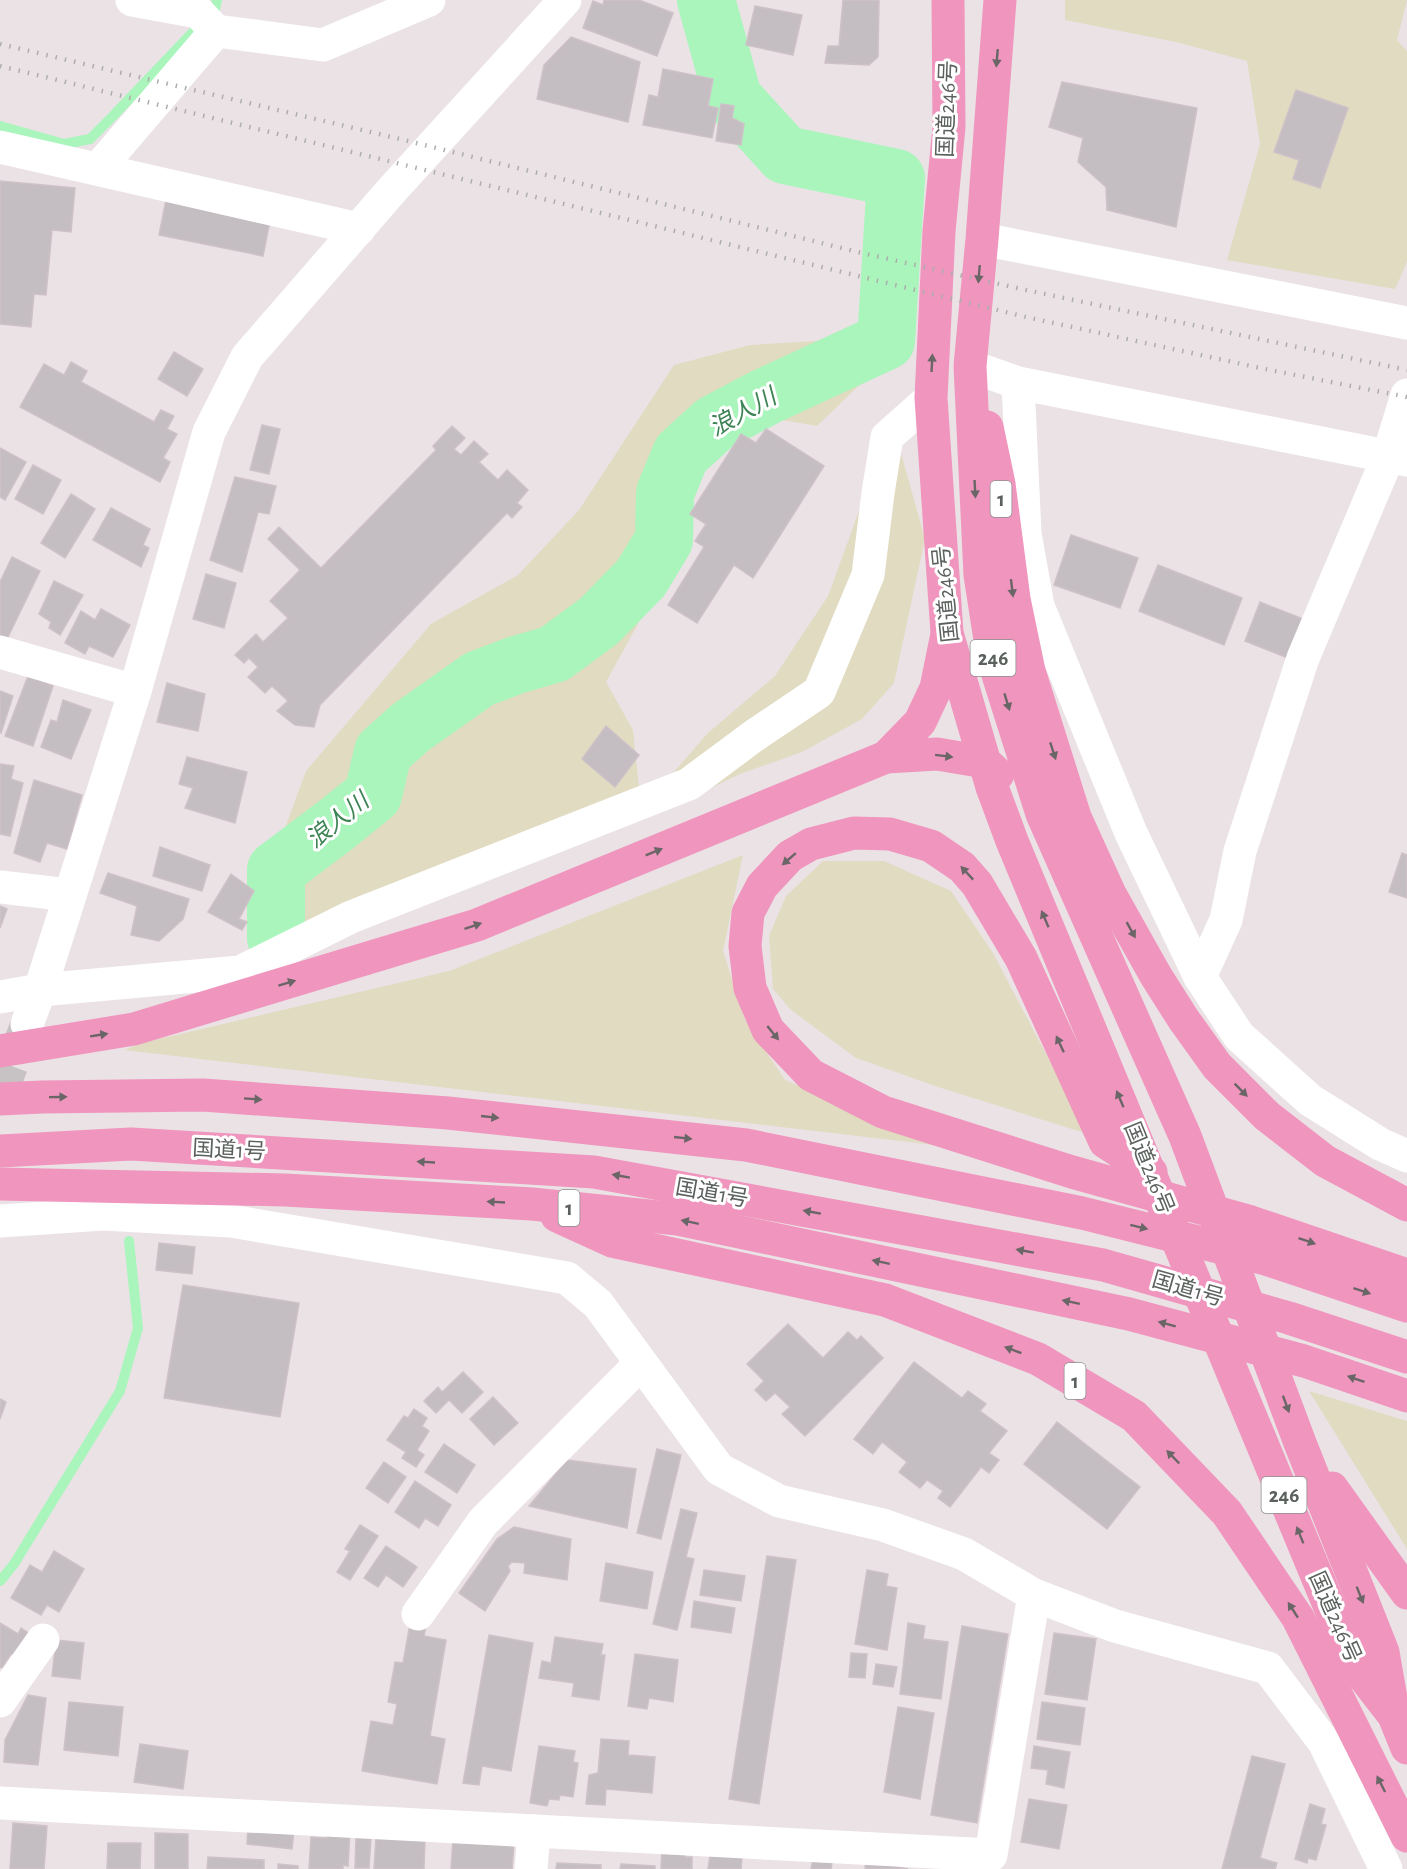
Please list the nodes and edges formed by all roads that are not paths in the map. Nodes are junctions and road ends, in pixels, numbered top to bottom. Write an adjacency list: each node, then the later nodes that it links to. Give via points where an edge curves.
1 (132, 0): 6 (street)
2 (429, 0): 6 (street, via 323,45)
3 (565, 0): 9 (street)
4 (948, 0): 15 (highway, 国道246号 / 246, one-way to 4, via 939,231 949,127)
5 (1000, 0): 10 (highway, 国道246号 / 246, one-way to 10)
6 (204, 14): 8 (street)
7 (0, 147): 8 (street)
8 (98, 169): 9 (street)
9 (359, 229): 19 (street, via 247,357 209,432)
10 (982, 239): 11 (street); 12 (highway, 国道246号 / 246, one-way to 12)
11 (1407, 323)
12 (970, 366): 13 (street); 22 (highway, 国道246号 / 246, one-way to 22, via 980,575 993,659); 36 (highway, 1, one-way to 36, via 992,445 1014,599 1029,671 1075,817 1110,894 1162,985 1217,1066 1267,1116 1325,1161)
13 (1018, 383): 16 (street); 25 (street, via 1025,534 1038,606 1131,833)
14 (1407, 394): 16 (street)
15 (931, 398): 17 (highway, 国道246号 / 246); 26 (street, via 887,437 868,575 819,692 689,784 351,916 240,972)
16 (1397, 459): 25 (street, via 1303,658 1240,851 1226,920)
17 (947, 633): 20 (highway, via 936,688 920,722); 21 (highway, 国道246号 / 246)
18 (0, 652): 19 (street)
19 (135, 691): 24 (street)
20 (886, 757): 21 (highway, one-way to 21, via 937,754); 29 (highway, one-way to 20, via 134,1029 477,926)
21 (985, 762): 22 (highway); 33 (highway, 国道246号 / 246, one-way to 21, via 1012,841)
22 (1042, 814): 43 (highway, 国道246号 / 246, one-way to 43, via 1185,1136)
23 (0, 887): 24 (street)
24 (69, 895): 26 (street)
25 (1200, 977): 32 (street, via 1239,1036 1310,1100 1380,1144)
26 (40, 990): 27 (street); 28 (street)
27 (0, 997)
28 (27, 1024)
29 (0, 1051)
30 (0, 1099): 39 (highway, one-way to 39, via 203,1095 448,1113 746,1145 1082,1213 1266,1259)
31 (0, 1151): 40 (highway, 国道1号 / 1, one-way to 31, via 1289,1318 1103,1265 594,1172 131,1144)
32 (1407, 1156)
33 (1151, 1172): 38 (highway, one-way to 38, via 1105,1142 1021,958 977,884 962,867 931,846 890,834 854,833 811,844 790,856 762,886 748,914 745,946 750,988 768,1030 812,1075 884,1112 1072,1172 1251,1222); 49 (highway, 国道246号 / 246, one-way to 33, via 1353,1663)
34 (0, 1184): 35 (highway, 1, one-way to 34, via 285,1190)
35 (532, 1204): 42 (highway, 1, one-way to 35, via 1304,1361 1129,1314 678,1219); 53 (highway, 1, one-way to 35, via 1298,1618 1227,1513 1134,1416 1038,1359 885,1300 612,1240)
36 (1407, 1205)
37 (0, 1221): 41 (street, via 103,1214 231,1221 567,1278 598,1304)
38 (1407, 1275)
39 (1407, 1306)
40 (1407, 1357)
41 (641, 1363): 45 (street, via 719,1469 779,1501 883,1525 964,1554); 46 (street, via 483,1522)
42 (1407, 1396)
43 (1300, 1443): 44 (highway); 49 (highway, 国道246号 / 246, one-way to 49, via 1383,1652)
44 (1407, 1593)
45 (1034, 1595): 52 (street, via 991,1855); 55 (street, via 1115,1626 1268,1668 1324,1742)
46 (418, 1614)
47 (43, 1640): 48 (street)
48 (0, 1701)
49 (1400, 1720): 50 (highway)
50 (1407, 1748)
51 (0, 1803): 52 (street)
52 (534, 1831): 54 (street)
53 (1407, 1836)
54 (531, 1869)
55 (1386, 1869)

